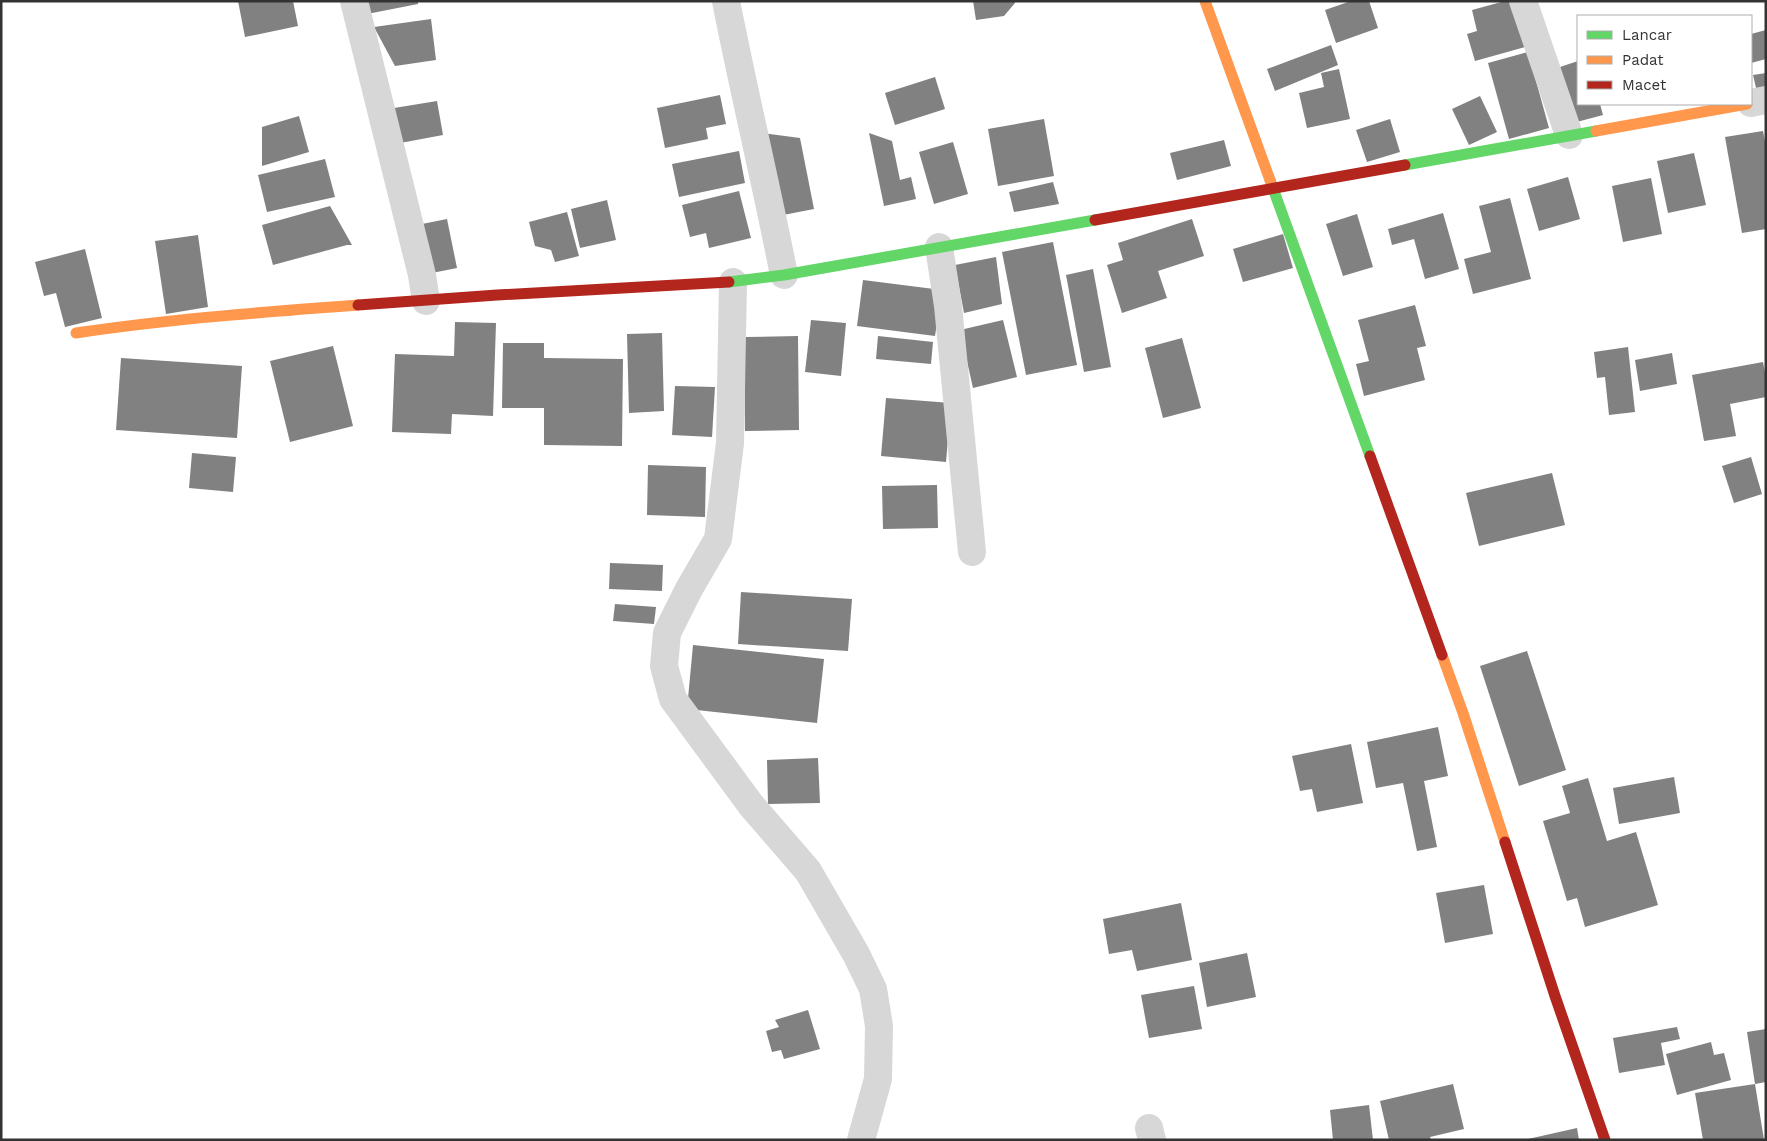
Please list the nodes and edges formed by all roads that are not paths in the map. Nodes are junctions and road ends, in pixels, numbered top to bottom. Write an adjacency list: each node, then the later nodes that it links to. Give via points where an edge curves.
1 (354, 1): 13 (street)
2 (726, 1): 11 (street)
3 (1205, 1): 9 (street)
4 (1523, 1): 8 (street)
5 (1766, 100): 6 (street)
6 (1752, 103)
7 (1741, 105): 8 (street)
8 (1569, 135): 9 (street)
9 (1273, 188): 10 (street); 17 (street, via 1463,713)
10 (940, 247): 11 (street); 15 (street)
11 (784, 275): 12 (street)
12 (733, 282): 13 (street); 16 (street, via 730,443 718,539 667,633 664,666 673,699 751,805 808,870 873,989 879,1026 878,1079)
13 (426, 301): 14 (street, via 229,314)
14 (76, 333)
15 (972, 552)
16 (862, 1140)
17 (1605, 1140)

